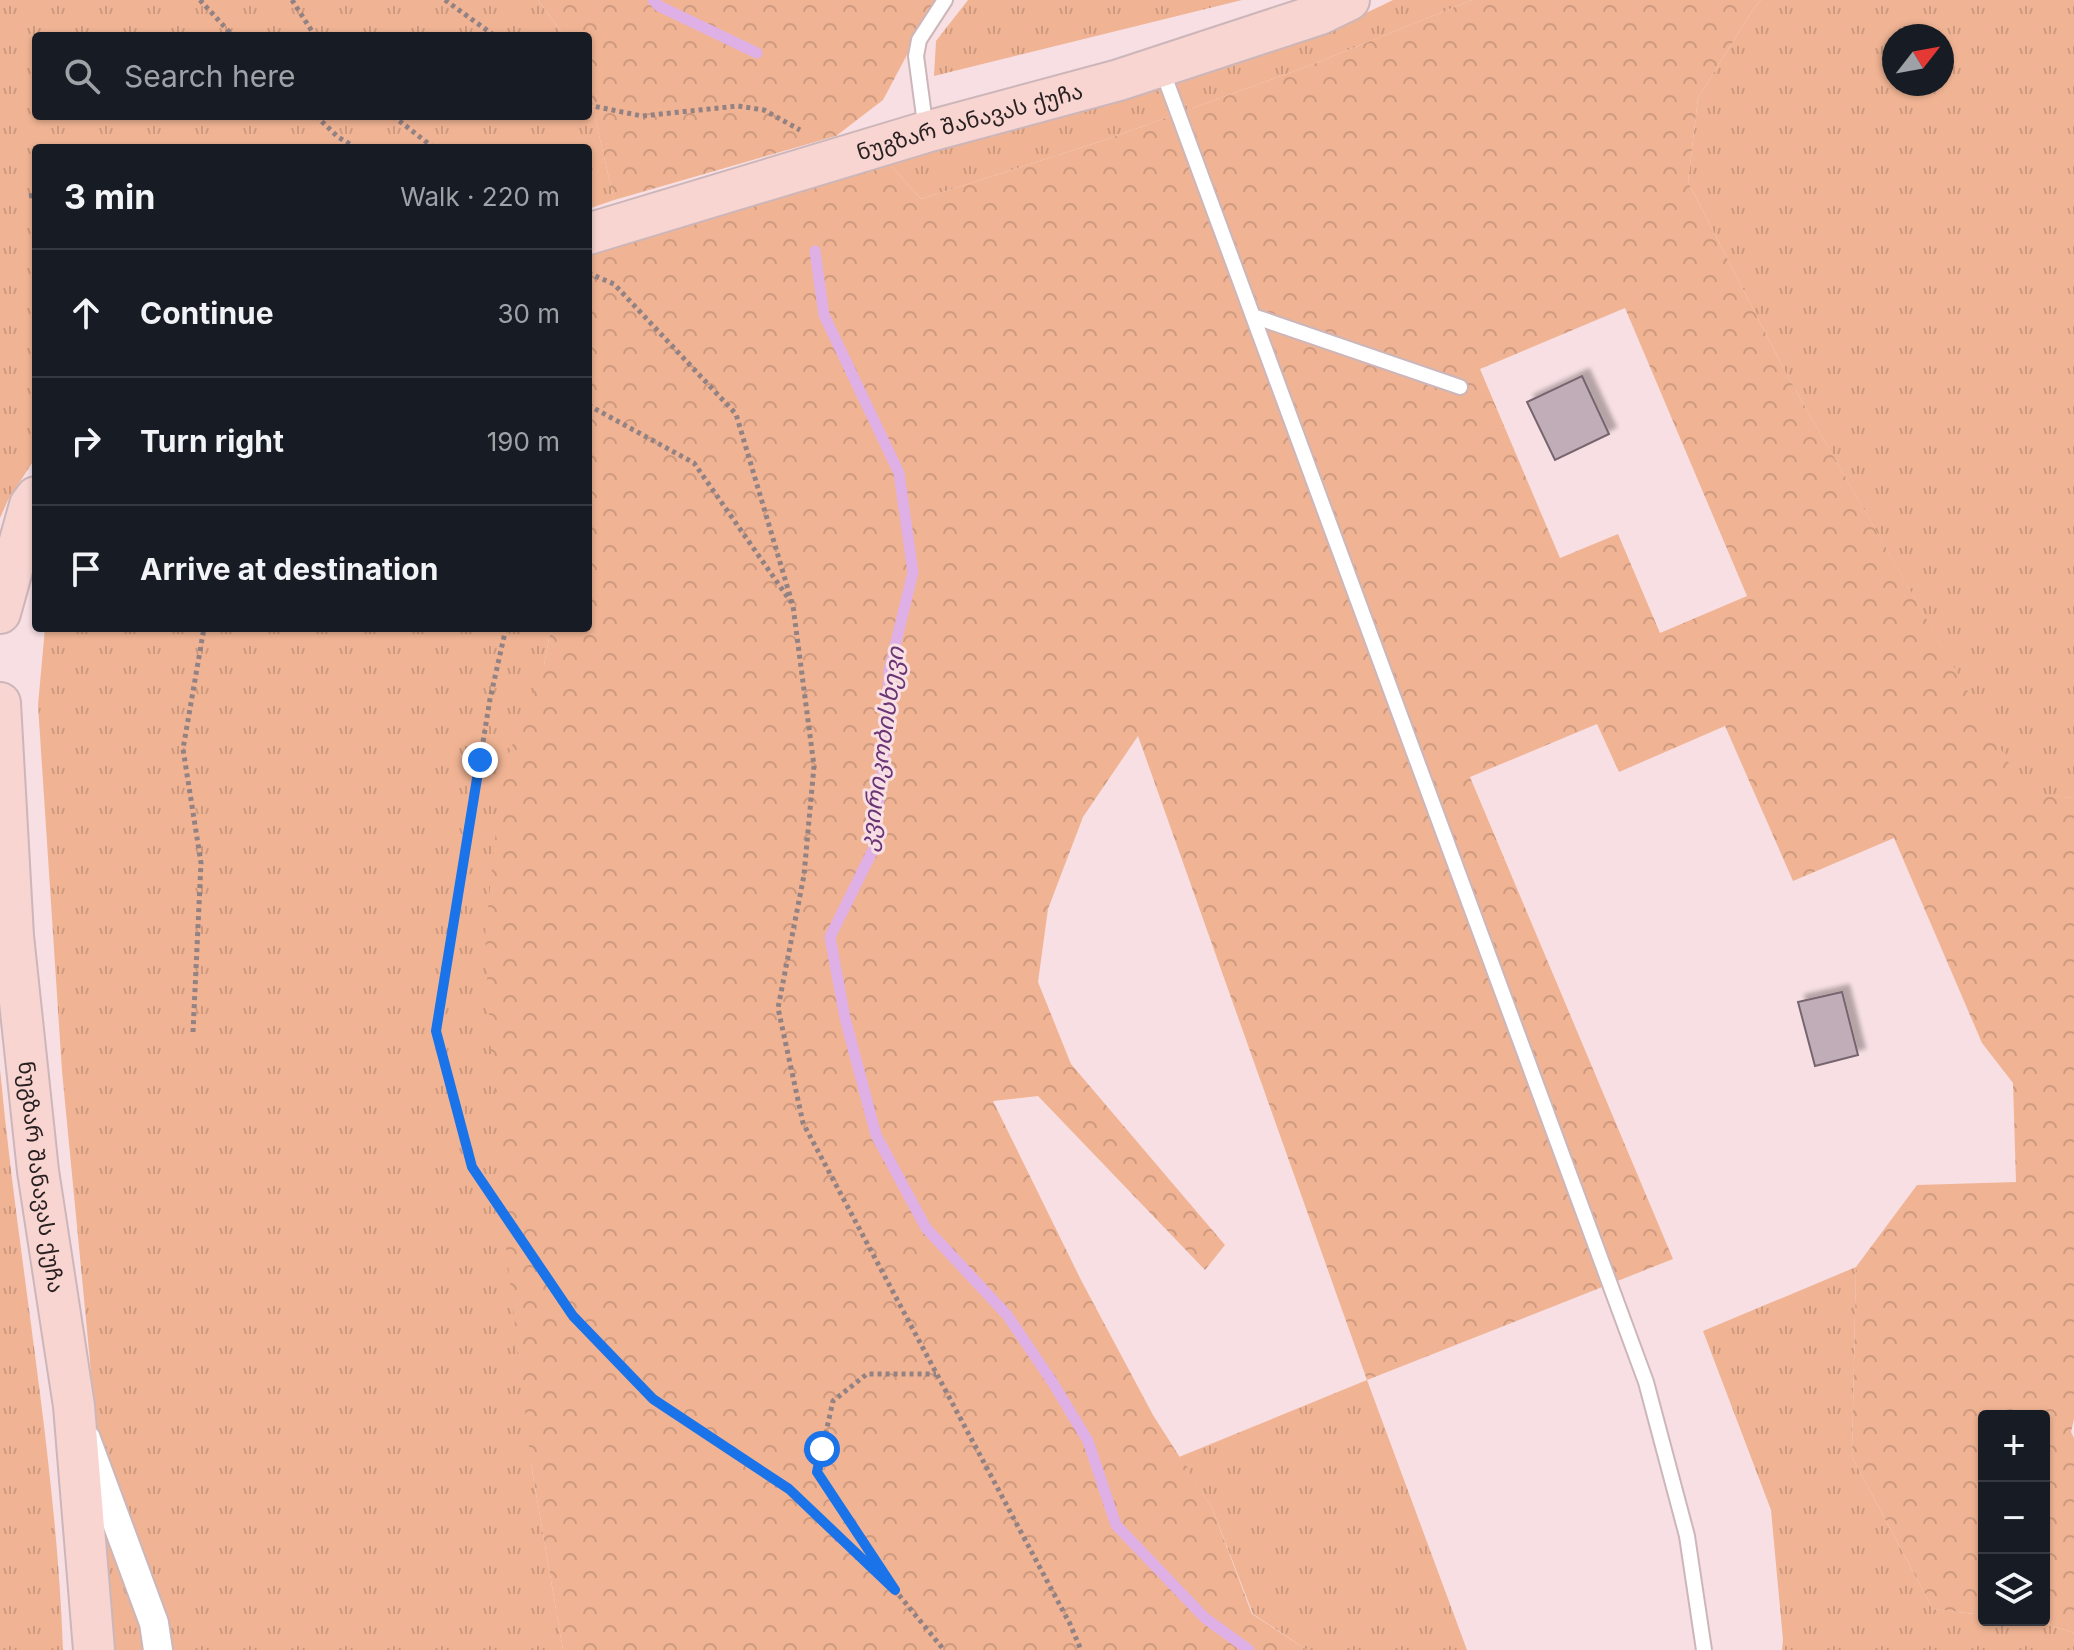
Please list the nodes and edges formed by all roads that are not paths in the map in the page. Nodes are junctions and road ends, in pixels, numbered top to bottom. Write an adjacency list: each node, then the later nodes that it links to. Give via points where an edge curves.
1 (945, 0): 4 (lane, via 919,40 916,56)
2 (1349, 0): 3 (main road, ნუგზარ შანავას ქუჩა)
3 (1160, 67): 4 (main road, ნუგზარ შანავას ქუჩა); 6 (lane)
4 (926, 132): 5 (main road, ნუგზარ შანავას ქუჩა)
5 (592, 233)
6 (1253, 316): 7 (lane); 14 (lane, via 1646,1382 1687,1536)
7 (1460, 387)
8 (32, 502): 9 (main road)
9 (0, 613)
10 (0, 703): 11 (main road, ნუგზარ შანავას ქუჩა, via 18,983 38,1171)
11 (74, 1406): 12 (main road, ნუგზარ შანავას ქუჩა); 13 (street, via 154,1623)
12 (94, 1650)
13 (158, 1650)
14 (1704, 1650)

